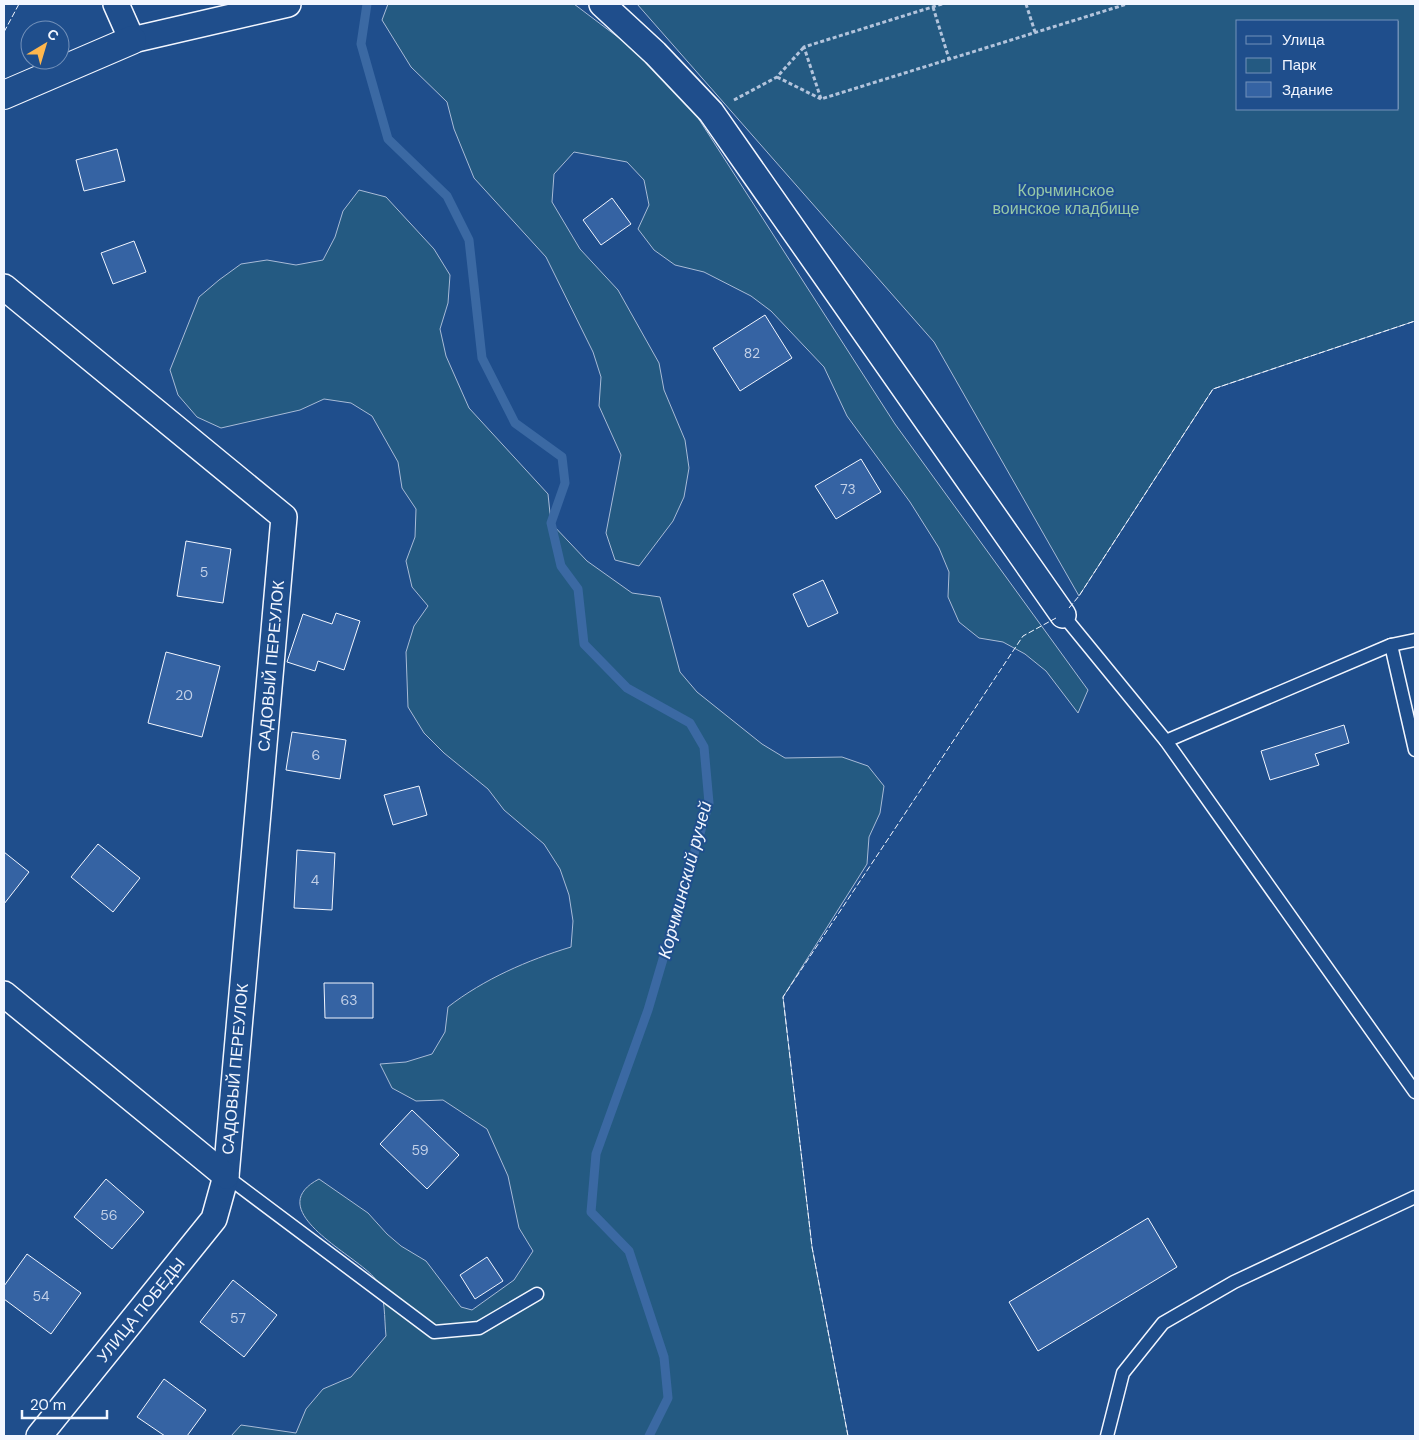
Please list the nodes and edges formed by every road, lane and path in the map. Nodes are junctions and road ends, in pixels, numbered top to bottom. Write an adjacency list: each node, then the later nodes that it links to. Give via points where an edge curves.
1 (116, 4): 10 (street)
2 (288, 4): 10 (street)
3 (602, 4): 16 (street)
4 (942, 4): 8 (path)
5 (1026, 4): 9 (path)
6 (1127, 4): 7 (path)
7 (1119, 5): 9 (path)
8 (933, 7): 11 (path); 12 (path)
9 (1035, 32): 12 (path)
10 (132, 40): 14 (street)
11 (804, 47): 13 (path); 15 (path)
12 (949, 59): 15 (path)
13 (777, 77): 15 (path); 16 (path)
14 (4, 95)
15 (821, 99)
16 (711, 112): 18 (street)
17 (4, 287): 25 (street, САДОВЫЙ ПЕРЕУЛОК, via 284,516)
18 (1063, 615): 21 (lane)
19 (1415, 640): 20 (lane)
20 (1391, 645): 21 (lane); 22 (lane)
21 (1166, 742): 24 (lane)
22 (1415, 750)
23 (4, 994): 25 (street)
24 (1415, 1092)
25 (226, 1176): 27 (lane, via 434,1332 479,1328); 28 (street, УЛИЦА ПОБЕДЫ, via 214,1219)
26 (1415, 1197): 29 (lane, via 1234,1282 1162,1323 1123,1373)
27 (537, 1294)
28 (39, 1436)
29 (1107, 1436)

